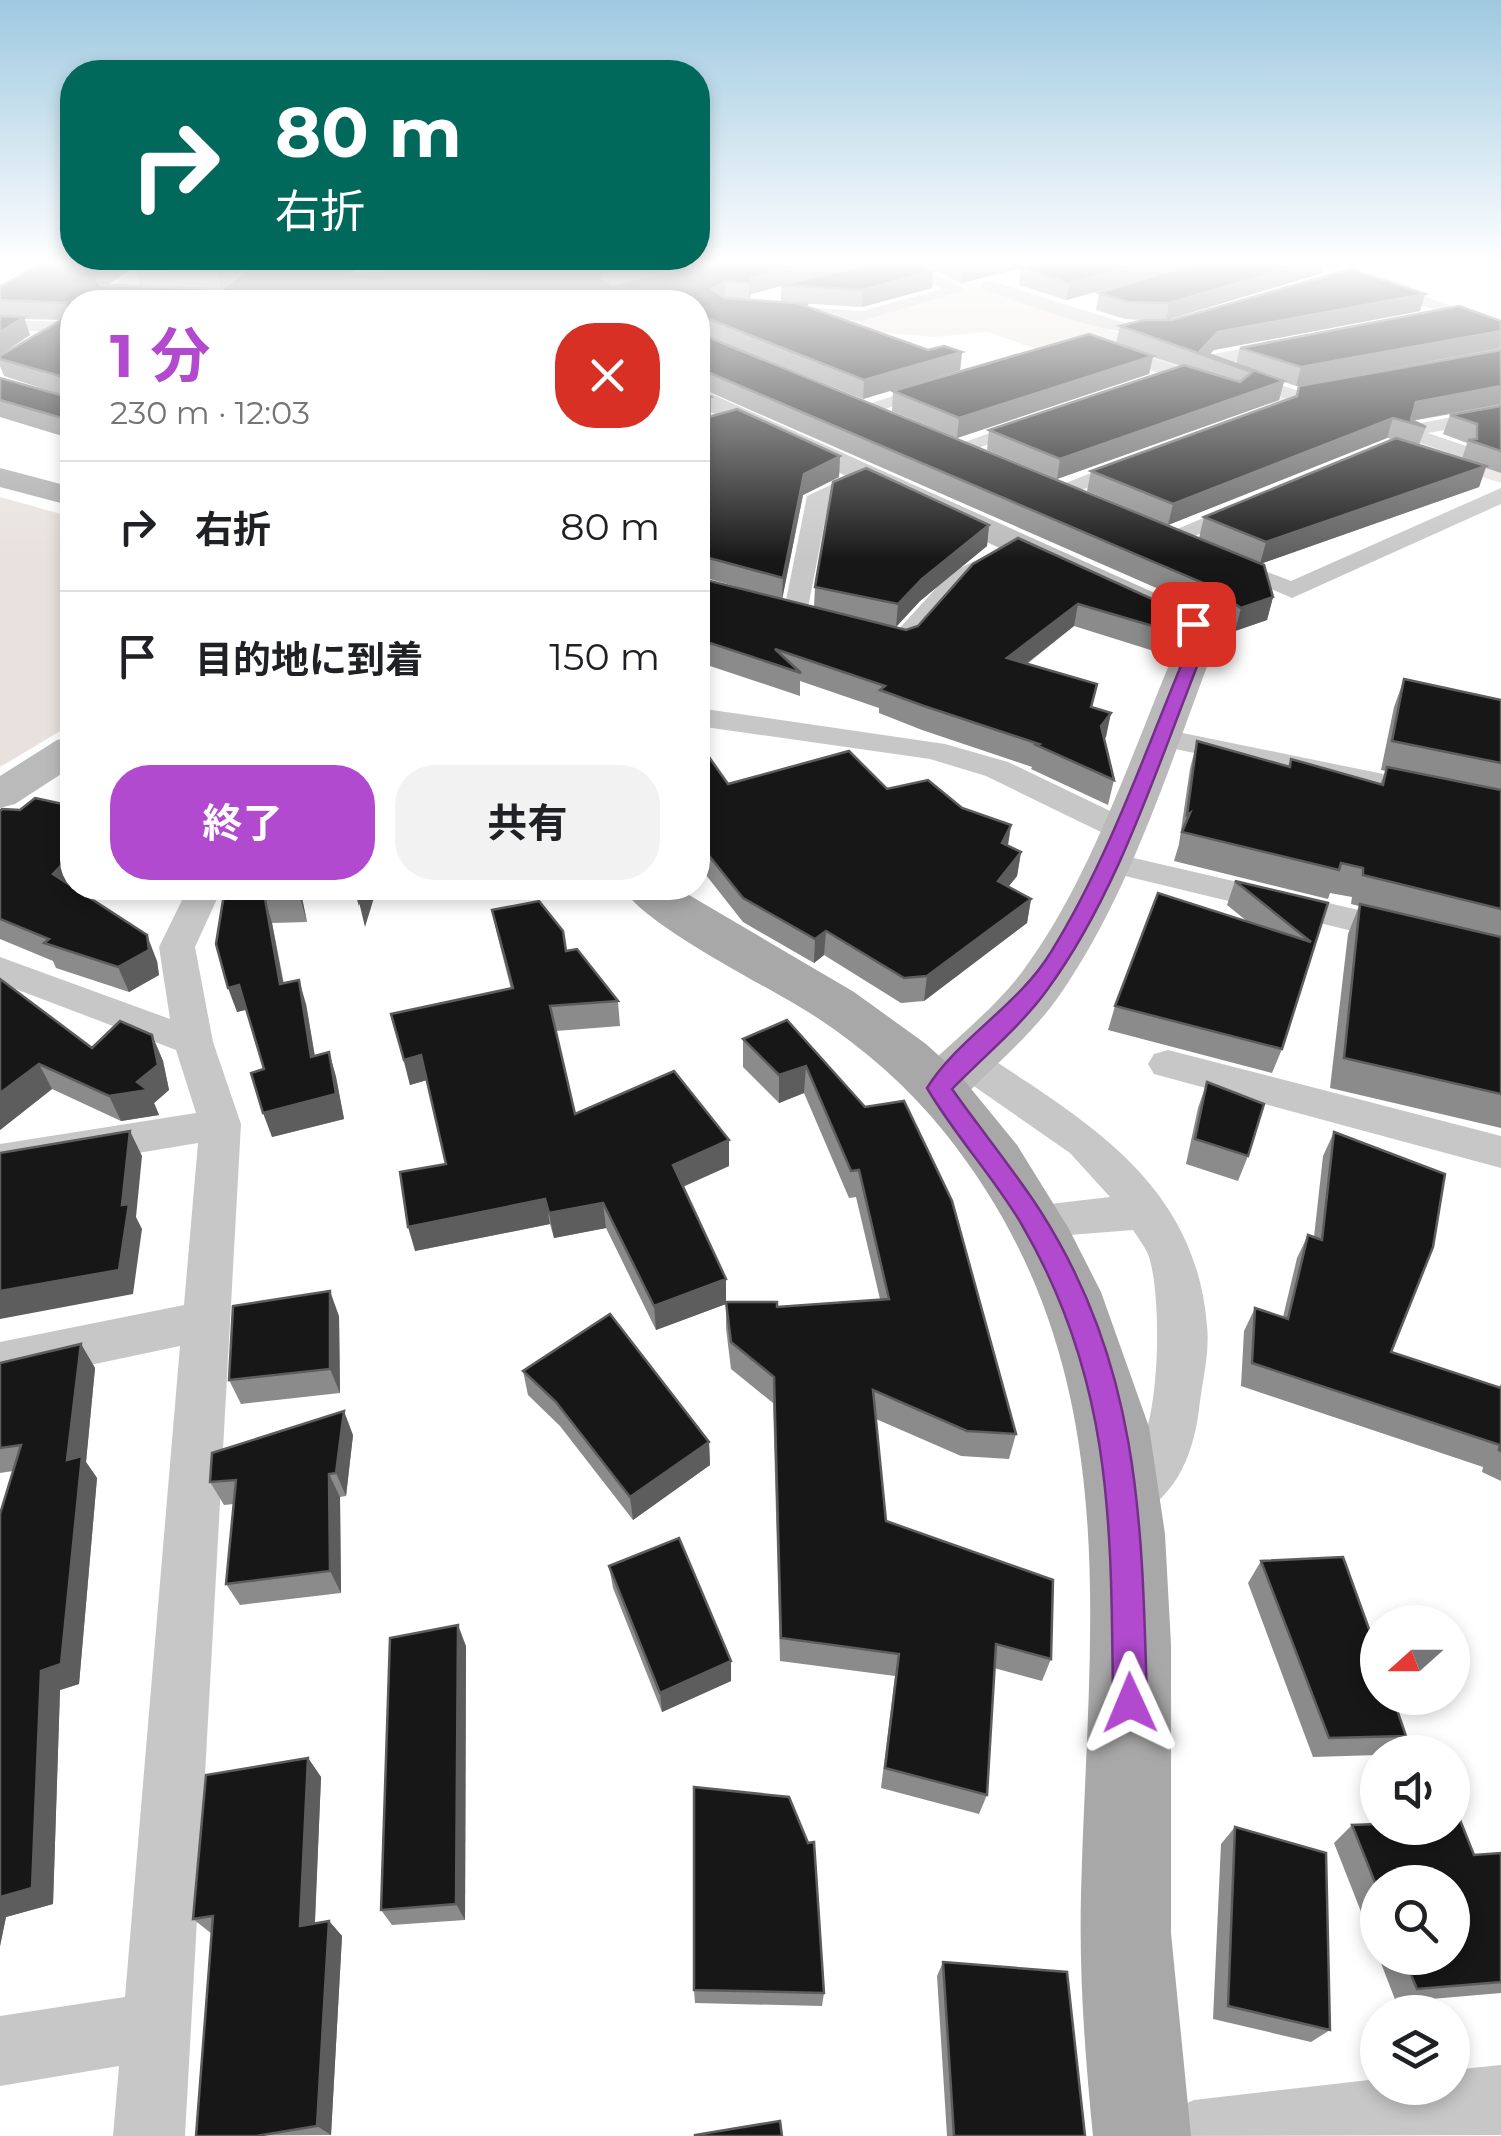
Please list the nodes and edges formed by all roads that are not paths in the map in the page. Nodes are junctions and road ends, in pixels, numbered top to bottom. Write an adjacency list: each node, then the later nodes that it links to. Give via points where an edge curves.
1 (1141, 361): 3 (street)
2 (1215, 361): 5 (street, via 1209,367 1295,396)
3 (1180, 374): 6 (street); 10 (street, via 1284,408)
4 (974, 376): 11 (street, via 852,406)
5 (1370, 382)
6 (1142, 386)
7 (710, 407): 16 (street, via 727,422)
8 (1067, 412): 14 (street, via 946,446)
9 (1501, 414): 15 (street, via 1417,430 1419,438)
10 (1266, 415)
11 (892, 423)
12 (1160, 453): 22 (street, via 1046,488)
13 (1407, 453): 18 (street)
14 (988, 464)
15 (1501, 465)
16 (869, 474): 23 (street); 24 (street, via 818,496 805,619)
17 (0, 477): 19 (main road)
18 (1501, 483)
19 (60, 494)
20 (1501, 495): 21 (street, via 1292,590 1158,536)
21 (1268, 497)
22 (1086, 506)
23 (1021, 545): 25 (street, via 959,578 903,642); 27 (street, via 1199,628)
24 (710, 591)
25 (849, 629)
26 (710, 719): 31 (street, via 934,750 997,770)
27 (1158, 737): 30 (street); 31 (street)
28 (60, 756): 29 (street)
29 (0, 794)
30 (1501, 808)
31 (1114, 845): 34 (street); 38 (street, via 1062,953 1037,989)
32 (200, 900): 36 (street, via 177,948)
33 (665, 900): 38 (main road)
34 (1501, 955)
35 (0, 969): 36 (street)
36 (193, 1042): 39 (street)
37 (1168, 1064): 40 (street)
38 (952, 1075): 42 (street, via 1084,1142); 43 (main road)
39 (220, 1124): 41 (street); 44 (street)
40 (1501, 1152)
41 (0, 1160)
42 (1144, 1212): 43 (street); 46 (street, via 1171,1251 1184,1328 1171,1432 1152,1474)
43 (1032, 1220): 46 (main road, via 1089,1338 1114,1427)
44 (207, 1320): 45 (street); 47 (street)
45 (0, 1363)
46 (1124, 1497): 51 (main road, via 1128,2020)
47 (157, 2026): 48 (street); 50 (street)
48 (0, 2051)
49 (1501, 2100): 52 (street)
50 (150, 2136)
51 (1142, 2136)
52 (1194, 2136)

